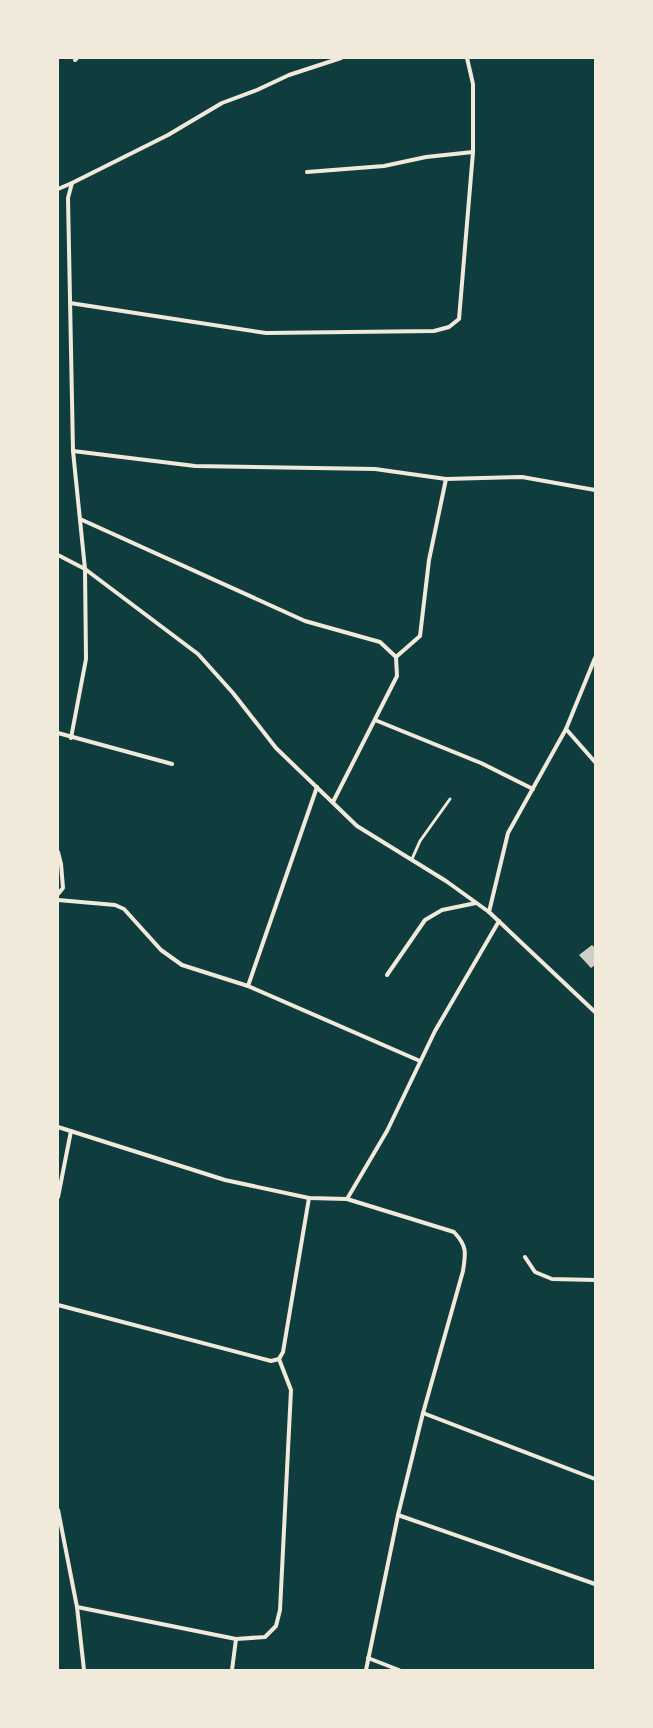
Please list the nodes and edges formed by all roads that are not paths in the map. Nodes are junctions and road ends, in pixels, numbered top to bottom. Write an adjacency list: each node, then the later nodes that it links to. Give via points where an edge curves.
1 (341, 58): 3 (street)
2 (467, 58): 4 (street, via 473,84)
3 (334, 59): 6 (street, via 222,104)
4 (473, 152): 5 (street, via 426,157 384,166); 8 (street, via 459,319 449,327 434,331 266,333)
5 (307, 172)
6 (72, 184): 7 (street); 8 (street, via 68,198)
7 (58, 189)
8 (70, 303): 9 (street)
9 (72, 451): 10 (street, via 195,466 375,469); 12 (street)
10 (446, 479): 11 (street, via 522,477); 15 (street, via 429,560 420,636)
11 (595, 490)
12 (80, 519): 14 (street); 15 (street, via 305,621 380,642)
13 (58, 555): 14 (street)
14 (85, 569): 20 (street, via 86,659); 23 (street, via 198,654 233,693 276,748)
15 (396, 657): 17 (street, via 397,676)
16 (595, 658): 18 (street)
17 (375, 720): 24 (street, via 481,763); 26 (street)
18 (566, 729): 21 (street); 24 (street)
19 (58, 733): 20 (street)
20 (71, 738): 22 (street)
21 (595, 762)
22 (172, 764)
23 (318, 787): 26 (street); 35 (street)
24 (533, 789): 32 (street, via 508,833)
25 (450, 799): 28 (lane, via 420,841)
26 (333, 802): 28 (street, via 357,826)
27 (58, 852): 29 (street, via 63,888)
28 (412, 859): 31 (street)
29 (58, 894)
30 (58, 900): 35 (street, via 115,905 124,909 172,958 182,964)
31 (476, 903): 32 (street); 34 (street, via 442,910 425,920)
32 (489, 912): 33 (street)
33 (499, 921): 36 (street); 37 (street, via 435,1031)
34 (387, 975)
35 (248, 986): 37 (street)
36 (595, 1012)
37 (420, 1062): 42 (street, via 387,1131)
38 (58, 1127): 39 (street)
39 (71, 1131): 40 (street); 41 (street, via 225,1180)
40 (58, 1197)
41 (309, 1198): 42 (street); 46 (street)
42 (347, 1199): 47 (street, via 454,1232 463,1242 463,1270)
43 (525, 1257): 44 (street, via 535,1272 552,1279)
44 (595, 1280)
45 (58, 1305): 46 (street, via 271,1361)
46 (279, 1359): 53 (street, via 291,1390 280,1610 276,1626 265,1637)
47 (423, 1414): 48 (street); 50 (street)
48 (595, 1478)
49 (58, 1510): 52 (street)
50 (398, 1516): 51 (street); 54 (street)
51 (595, 1584)
52 (76, 1607): 53 (street); 55 (street)
53 (236, 1639): 56 (street)
54 (368, 1658): 57 (street); 58 (street)
55 (84, 1670)
56 (232, 1670)
57 (366, 1670)
58 (399, 1670)

